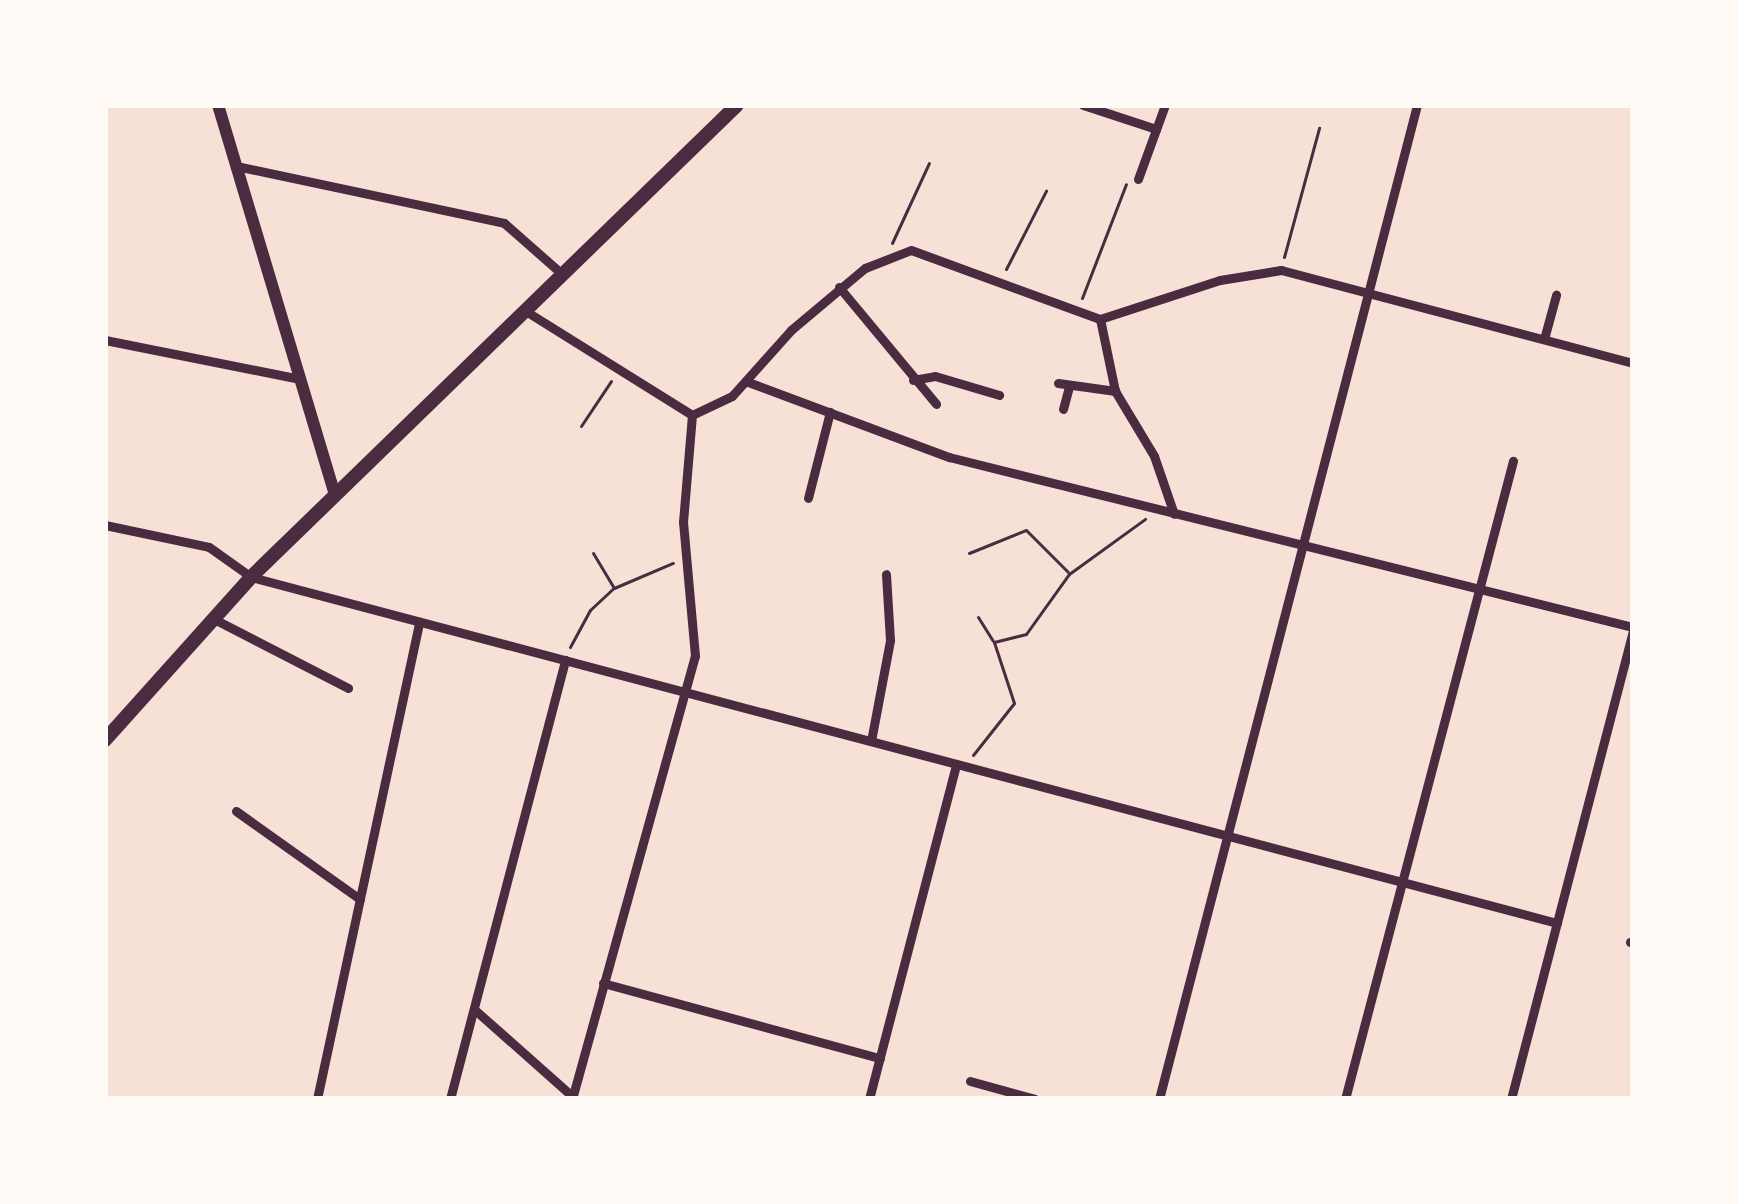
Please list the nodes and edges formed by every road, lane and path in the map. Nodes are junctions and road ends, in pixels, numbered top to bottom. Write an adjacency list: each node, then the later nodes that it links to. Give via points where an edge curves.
1 (218, 105): 9 (street)
2 (736, 105): 14 (main road)
3 (1083, 105): 7 (street)
4 (1165, 105): 7 (street)
5 (1418, 105): 17 (street)
6 (1319, 128): 13 (path)
7 (1156, 129): 10 (street)
8 (929, 163): 12 (path, via 890,236)
9 (236, 166): 14 (street, via 504,224); 26 (street)
10 (1138, 179): 20 (path, via 1126,184)
11 (1046, 191): 15 (path)
12 (895, 250): 15 (street); 16 (street)
13 (1281, 270): 17 (street); 21 (street, via 1234,276)
14 (562, 274): 19 (main road)
15 (999, 283): 20 (street)
16 (839, 286): 27 (street); 28 (street)
17 (1369, 292): 22 (street); 42 (street)
18 (1556, 295): 22 (street)
19 (524, 310): 25 (street); 37 (main road)
20 (1077, 311): 21 (street)
21 (1100, 319): 29 (street)
22 (1544, 339): 24 (street)
23 (105, 340): 26 (street)
24 (1633, 362)
25 (619, 369): 34 (street); 35 (path)
26 (300, 379): 37 (street)
27 (913, 380): 30 (street, via 935,376); 31 (street)
28 (748, 382): 33 (street); 34 (street)
29 (1115, 392): 32 (street, via 1064,384); 40 (street, via 1154,457)
30 (999, 395)
31 (936, 404)
32 (1063, 409)
33 (830, 412): 38 (street); 39 (street, via 949,457)
34 (692, 415): 45 (street)
35 (581, 426)
36 (1513, 461): 50 (street)
37 (335, 494): 48 (main road)
38 (808, 498)
39 (1154, 509): 40 (street); 47 (path)
40 (1174, 514): 42 (street)
41 (105, 525): 48 (street, via 209,547)
42 (1304, 541): 50 (street); 63 (street)
43 (593, 553): 49 (path)
44 (969, 554): 47 (path, via 1026,530)
45 (685, 561): 49 (path); 58 (street, via 695,656)
46 (886, 574): 60 (street, via 890,640)
47 (1069, 574): 55 (path, via 1026,634)
48 (251, 577): 52 (main road); 53 (street)
49 (614, 588): 56 (path, via 581,623)
50 (1479, 588): 54 (street); 64 (street)
51 (977, 616): 55 (path)
52 (212, 618): 57 (street); 59 (main road)
53 (419, 622): 56 (street); 65 (street)
54 (1633, 629): 66 (street)
55 (994, 642): 61 (path, via 1014,703)
56 (566, 660): 58 (street); 68 (street)
57 (348, 688)
58 (681, 691): 60 (street); 67 (street)
59 (105, 740)
60 (871, 741): 61 (street)
61 (960, 765): 63 (street); 69 (street)
62 (236, 811): 65 (street)
63 (1227, 836): 64 (street); 76 (street)
64 (1402, 882): 66 (street); 77 (street)
65 (360, 899): 72 (street)
66 (1557, 922): 78 (street)
67 (603, 983): 69 (street); 71 (street)
68 (475, 1010): 71 (street); 73 (street)
69 (880, 1058): 74 (street)
70 (970, 1082): 75 (street)
71 (572, 1098)
72 (317, 1099)
73 (450, 1099)
74 (869, 1099)
75 (1035, 1099)
76 (1159, 1099)
77 (1345, 1099)
78 (1511, 1099)

